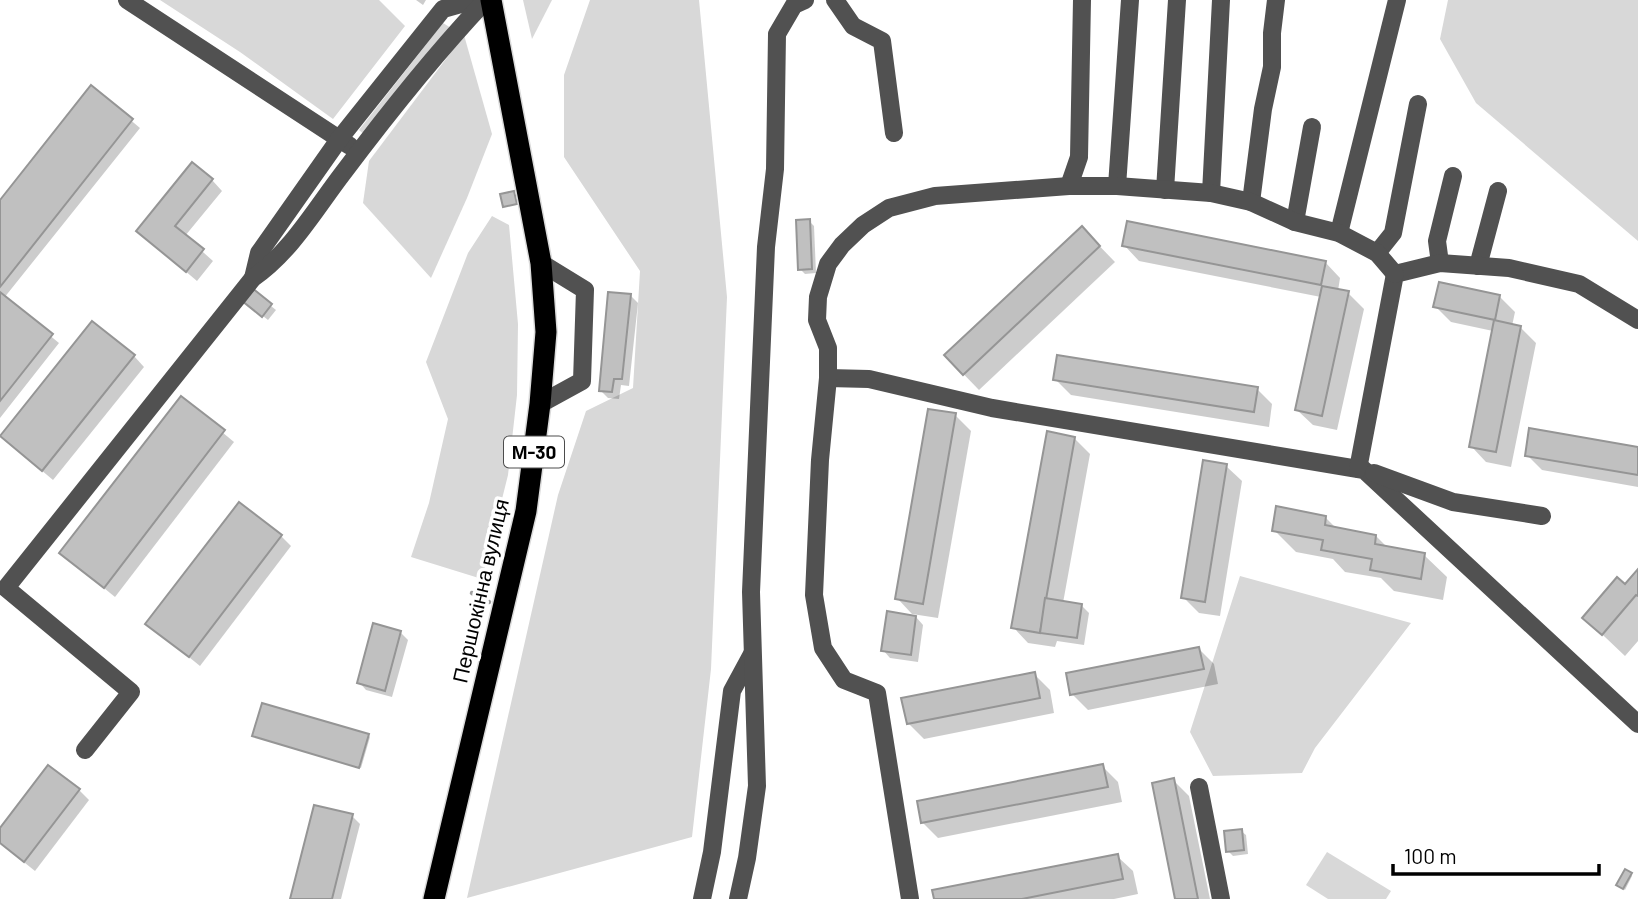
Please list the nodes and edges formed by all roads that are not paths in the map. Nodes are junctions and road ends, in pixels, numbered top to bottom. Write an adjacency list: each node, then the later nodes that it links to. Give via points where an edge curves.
1 (127, 0): 15 (street)
2 (475, 0): 15 (street, via 443,9)
3 (489, 0): 16 (street, via 455,33); 27 (highway, Першокінна вулиця / М-30)
4 (805, 0): 37 (street, via 794,5 777,34 775,169 766,247 751,592)
5 (835, 0): 14 (street, via 853,26 882,41)
6 (1082, 0): 18 (street, via 1079,157)
7 (1130, 0): 19 (street)
8 (1177, 0): 20 (street)
9 (1221, 0): 22 (street)
10 (1276, 0): 23 (street, via 1272,67)
11 (1397, 0): 25 (street)
12 (1418, 104): 26 (street, via 1392,233)
13 (1311, 127): 24 (street)
14 (894, 133)
15 (341, 138): 16 (street); 31 (street, via 260,253)
16 (359, 152): 31 (street, via 273,264)
17 (1452, 176): 28 (street, via 1437,242)
18 (1069, 186): 19 (street); 33 (street, via 935,195 889,208 863,225 828,264 818,297 817,320 828,348)
19 (1116, 186): 20 (street)
20 (1165, 190): 22 (street)
21 (1498, 191): 29 (street)
22 (1211, 193): 23 (street)
23 (1251, 202): 24 (street)
24 (1295, 222): 25 (street)
25 (1339, 233): 26 (street)
26 (1377, 253): 30 (street)
27 (541, 263): 34 (highway, Першокінна вулиця / М-30, via 546,332); 34 (street, via 585,290 582,381)
28 (1440, 263): 29 (street); 30 (street)
29 (1478, 266): 32 (street, via 1579,284)
30 (1395, 274): 35 (street)
31 (253, 278): 39 (street, via 6,588 131,692)
32 (1638, 320)
33 (828, 378): 35 (street, via 869,379 992,408); 44 (street, via 814,595 823,648 844,680 877,693)
34 (540, 404): 41 (highway, Першокінна вулиця / М-30, via 526,511)
35 (1361, 469): 36 (street, via 1453,502); 38 (street)
36 (1542, 516)
37 (754, 651): 42 (street, via 732,691); 43 (street, via 757,786)
38 (1638, 724)
39 (85, 750)
40 (1199, 787): 45 (street)
41 (435, 899)
42 (702, 899)
43 (738, 899)
44 (910, 899)
45 (1221, 899)

